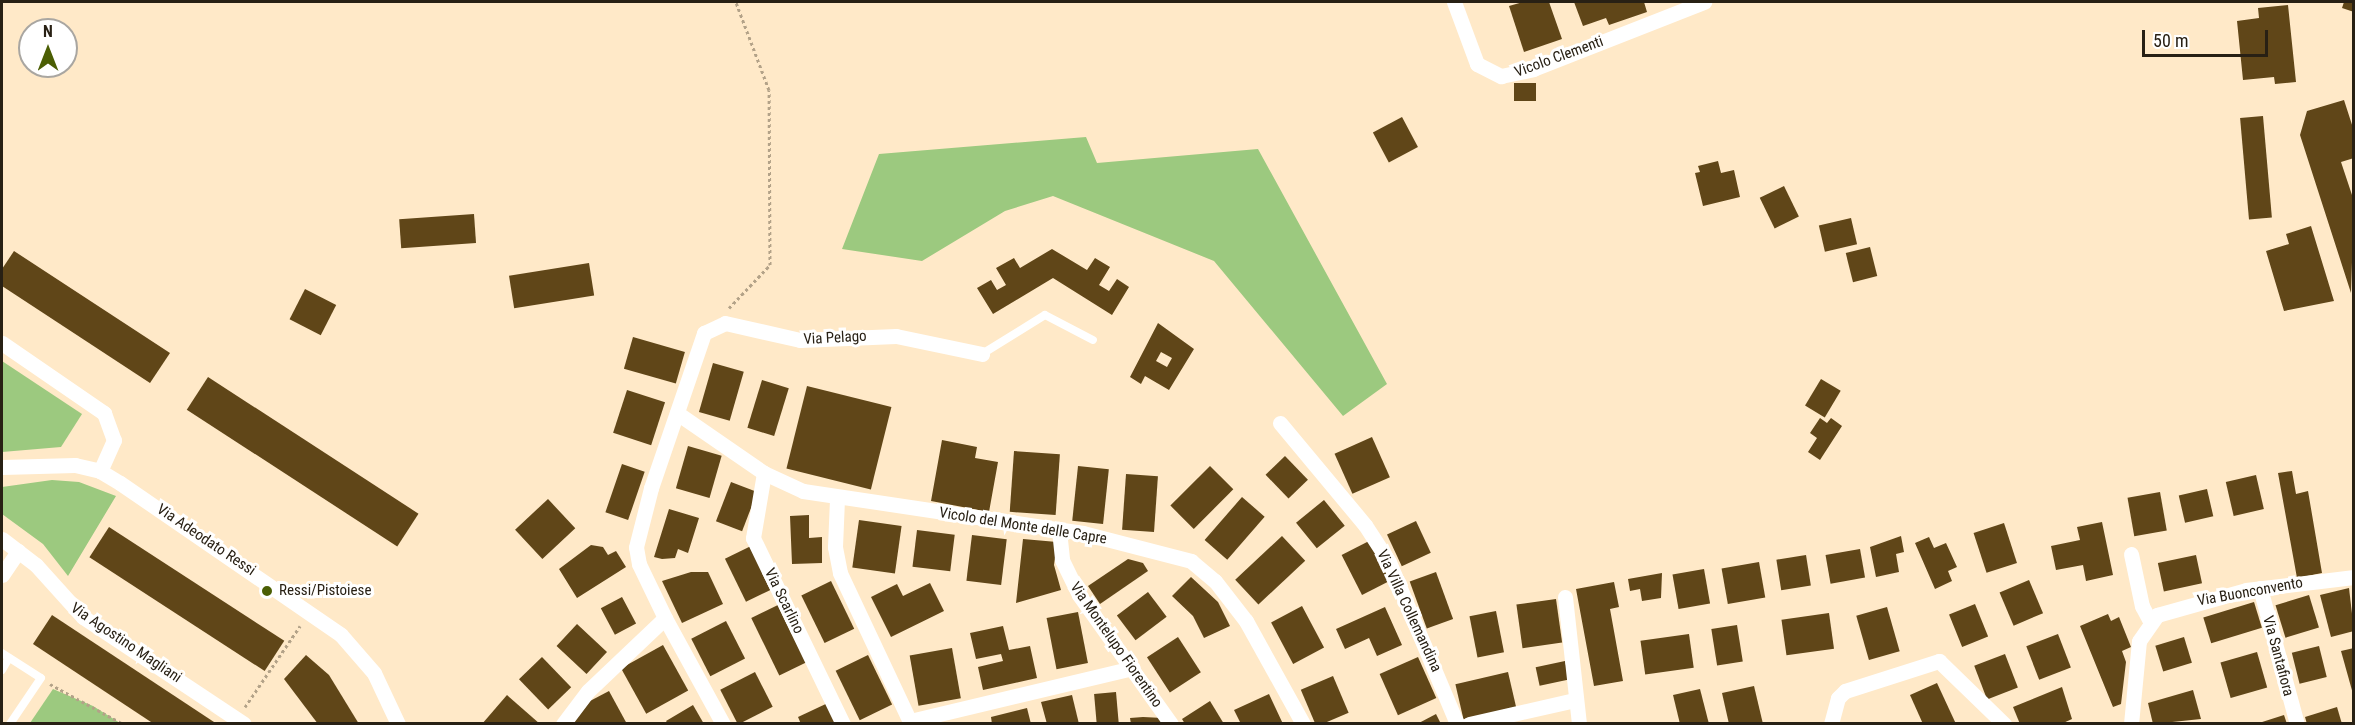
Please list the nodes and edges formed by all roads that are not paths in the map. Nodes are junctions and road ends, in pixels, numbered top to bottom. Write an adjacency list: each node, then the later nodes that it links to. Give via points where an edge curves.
1 (1454, 2): 2 (street, Vicolo Clementi, via 1478,64 1502,76 1533,69)
2 (1704, 2)
3 (1093, 340): 5 (lane, via 1045,315)
4 (2, 343): 9 (street, via 104,413 114,440)
5 (982, 354): 6 (street, Via Pelago, via 896,336 800,340 729,323 712,326 700,338)
6 (677, 413): 10 (street, Vicolo del Monte delle Capre); 20 (street, via 637,539 639,564)
7 (1280, 423): 36 (street, Via Villa Collemandina, via 1365,525 1389,562)
8 (2, 466): 9 (street, via 66,464)
9 (100, 471): 30 (street, Via Adeodato Ressi, via 310,610 374,673)
10 (764, 473): 11 (street, Vicolo del Monte delle Capre, via 803,491); 33 (street, Via Scarlino, via 753,538)
11 (837, 499): 12 (street, Vicolo del Monte delle Capre); 28 (street, via 835,547 840,573)
12 (1059, 530): 24 (street, Via Montelupo Fiorentino, via 1071,580); 35 (street, Vicolo del Monte delle Capre, via 1164,551 1202,569 1252,630)
13 (2, 539): 14 (street, Via Agostino Magliani)
14 (18, 551): 16 (street); 27 (street, Via Agostino Magliani, via 83,617)
15 (2131, 554): 21 (street, via 2142,606)
16 (2, 575)
17 (2354, 578): 18 (street, Via Buonconvento)
18 (2260, 588): 21 (street, Via Buonconvento, via 2182,605); 42 (street, Via Santafiora)
19 (1564, 597): 26 (street)
20 (665, 618): 31 (street, via 588,691); 32 (street)
21 (2150, 621): 41 (street, via 2138,646)
22 (2, 653): 23 (lane)
23 (9, 658): 25 (lane); 29 (lane, via 41,678)
24 (1133, 668): 28 (street); 34 (street, Via Montelupo Fiorentino)
25 (2, 670)
26 (1575, 700): 37 (street); 38 (street)
27 (241, 721)
28 (911, 722)
29 (10, 723)
30 (398, 723)
31 (563, 723)
32 (723, 723)
33 (843, 723)
34 (1171, 723)
35 (1303, 723)
36 (1457, 723)
37 (1469, 723)
38 (1579, 723)
39 (1831, 723): 40 (street, via 1838,698 1845,691 1939,661)
40 (2004, 723)
41 (2131, 723)
42 (2297, 723)

